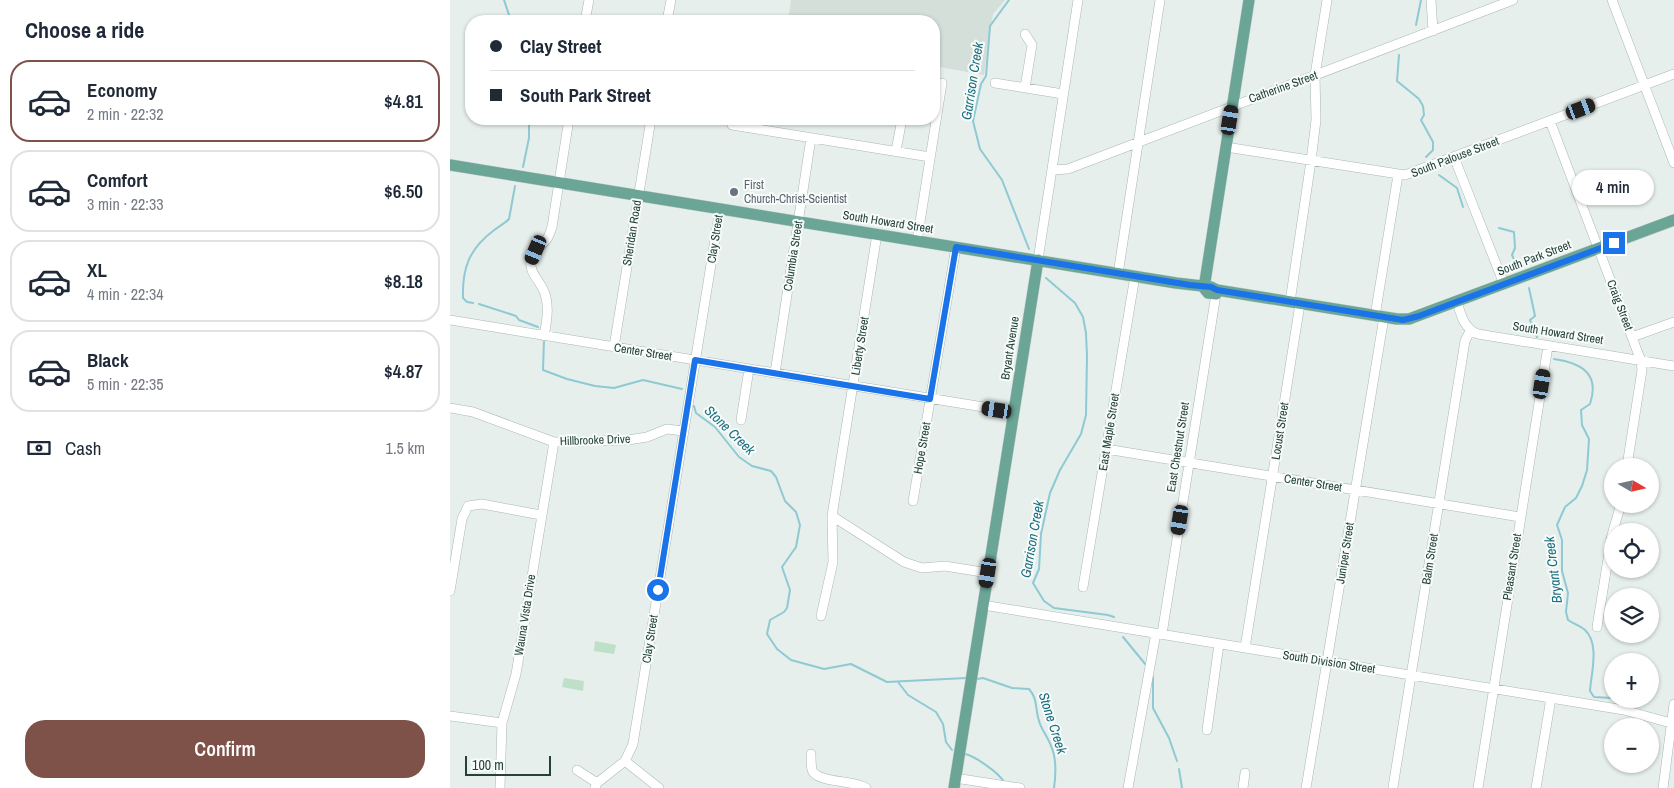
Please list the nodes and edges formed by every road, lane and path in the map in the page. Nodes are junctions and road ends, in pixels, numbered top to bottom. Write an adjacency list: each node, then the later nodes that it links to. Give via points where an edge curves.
1 (589, 0): 10 (street)
2 (671, 0): 11 (street)
3 (1078, 0): 21 (street, Bryant Avenue)
4 (1160, 0): 30 (street)
5 (1249, 0): 22 (main road)
6 (1327, 0): 15 (street, Locust Street)
7 (1431, 0): 12 (street)
8 (1513, 0): 12 (street, Catherine Street)
9 (1612, 0): 18 (street)
10 (587, 15)
11 (668, 15)
12 (1433, 31): 15 (street, Catherine Street)
13 (1026, 34): 19 (street, via 1032,45)
14 (1674, 74): 18 (street, South Palouse Street)
15 (1316, 75): 22 (street, Catherine Street); 35 (street, Locust Street, via 1316,120)
16 (942, 82): 20 (street)
17 (995, 83): 19 (street)
18 (1644, 85): 23 (street, South Palouse Street); 36 (street)
19 (1025, 88): 21 (street)
20 (940, 94)
21 (1063, 94): 38 (street, Bryant Avenue)
22 (1233, 106): 30 (street, Catherine Street); 31 (main road)
23 (1550, 121): 34 (street, South Palouse Street); 48 (street, Craig Street)
24 (568, 125): 40 (street)
25 (650, 125): 41 (street, Sheridan Road)
26 (747, 125): 29 (street)
27 (901, 125): 32 (street)
28 (935, 125): 33 (street)
29 (811, 138): 32 (street); 44 (street, Columbia Street)
30 (1138, 142): 38 (street, Catherine Street, via 1068,169); 50 (street)
31 (1226, 147): 35 (street, South Palouse Street); 53 (main road)
32 (896, 151): 33 (street)
33 (930, 157): 46 (street)
34 (1454, 157): 39 (street, South Palouse Street, via 1410,174); 52 (street)
35 (1311, 161): 39 (street, South Palouse Street); 56 (street, Locust Street)
36 (1674, 164)
37 (450, 165): 40 (main road, South Howard Street)
38 (1052, 170): 49 (street, Bryant Avenue)
39 (1398, 175): 57 (street, Juniper Street)
40 (559, 182): 41 (main road, South Howard Street); 61 (street, via 552,227 531,261 534,277 546,300 548,317)
41 (638, 196): 42 (main road, South Howard Street); 64 (street, Sheridan Road)
42 (720, 209): 44 (main road, South Howard Street); 65 (street, Clay Street)
43 (1674, 220): 48 (main road, South Park Street)
44 (798, 221): 45 (main road, South Howard Street); 69 (street, Columbia Street)
45 (877, 234): 46 (main road, South Howard Street); 70 (street, Liberty Street)
46 (917, 241): 47 (main road, South Howard Street)
47 (956, 247): 49 (main road, South Howard Street); 71 (street, Hope Street)
48 (1598, 248): 52 (main road, South Park Street); 62 (street, Craig Street)
49 (1038, 260): 50 (main road, South Howard Street); 73 (main road, Bryant Avenue)
50 (1118, 274): 51 (main road, South Howard Street)
51 (1135, 276): 53 (main road, South Howard Street); 77 (street, East Maple Street)
52 (1504, 284): 55 (main road, South Park Street)
53 (1204, 288): 54 (main road, South Howard Street, via 1208,294)
54 (1219, 292): 56 (main road); 79 (street, East Chestnut Street)
55 (1457, 302): 57 (main road, South Park Street, via 1403,320); 60 (street, via 1464,324)
56 (1295, 303): 57 (main road); 80 (street, Locust Street)
57 (1379, 317): 81 (street, Juniper Street)
58 (450, 320): 61 (street, Center Street)
59 (1674, 322): 62 (street)
60 (1470, 331): 63 (street, South Howard Street); 83 (street, Balm Street, via 1465,341)
61 (544, 336): 64 (street, Center Street)
62 (1632, 337): 66 (street, Craig Street)
63 (1548, 346): 66 (street, South Howard Street); 86 (street, Pleasant Street)
64 (614, 347): 65 (street, Center Street)
65 (695, 360): 68 (street, Center Street); 75 (street, Clay Street)
66 (1641, 361): 67 (street, South Howard Street); 78 (street, Craig Street)
67 (1674, 366)
68 (749, 369): 69 (street, Center Street); 74 (street)
69 (775, 373): 70 (street, Center Street)
70 (853, 386): 71 (street, Center Street); 85 (street, Liberty Street)
71 (930, 399): 73 (street, Center Street); 82 (street, Hope Street)
72 (450, 408): 76 (street, Hillbrooke Drive, via 473,412)
73 (1014, 412): 87 (main road, Bryant Avenue)
74 (741, 420)
75 (683, 431): 76 (street, Hillbrooke Drive, via 667,429 628,440); 107 (street, Clay Street, via 632,744)
76 (554, 442): 84 (street, Wauna Vista Drive)
77 (1106, 450): 79 (street, Center Street); 89 (street, East Maple Street)
78 (1628, 458)
79 (1189, 463): 80 (street, Center Street); 94 (street, East Chestnut Street)
80 (1272, 477): 81 (street, Center Street); 96 (street, Locust Street)
81 (1356, 490): 83 (street, Center Street); 97 (street, Juniper Street)
82 (913, 501)
83 (1439, 504): 86 (street, Center Street); 98 (street, Balm Street)
84 (541, 515): 90 (street, via 482,504 468,506 462,519); 103 (street, Wauna Vista Drive, via 516,674)
85 (832, 516): 87 (street, via 904,562 922,568 945,566); 92 (street, Liberty Street, via 834,562)
86 (1520, 518): 99 (street, Pleasant Street)
87 (988, 573): 91 (main road, Bryant Avenue)
88 (1605, 578): 93 (street)
89 (1083, 587)
90 (450, 591)
91 (983, 606): 94 (street, South Division Street); 110 (main road, Bryant Avenue)
92 (821, 616)
93 (1597, 627)
94 (1159, 634): 95 (street, South Division Street); 117 (street, East Chestnut Street)
95 (1219, 644): 96 (street, South Division Street); 105 (street)
96 (1245, 648): 97 (street, South Division Street)
97 (1327, 662): 98 (street, South Division Street); 119 (street, Juniper Street)
98 (1411, 676): 99 (street, South Division Street); 112 (street, Balm Street)
99 (1493, 689): 100 (street, South Division Street); 120 (street, Pleasant Street)
100 (1551, 698): 104 (street, South Division Street, via 1624,710); 121 (street)
101 (1674, 704): 104 (street)
102 (450, 716): 103 (street)
103 (502, 723): 113 (street, Wauna Vista Drive)
104 (1672, 724): 122 (street)
105 (1207, 730)
106 (811, 754): 115 (street, via 812,770 818,777 858,783)
107 (625, 761): 111 (street); 114 (street)
108 (577, 770): 111 (street)
109 (1245, 773): 118 (street)
110 (954, 783): 116 (street)
111 (596, 785)
112 (1393, 787)
113 (500, 788)
114 (658, 788)
115 (866, 788)
116 (1020, 788)
117 (1128, 788)
118 (1242, 788)
119 (1306, 788)
120 (1478, 788)
121 (1536, 788)
122 (1663, 788)

